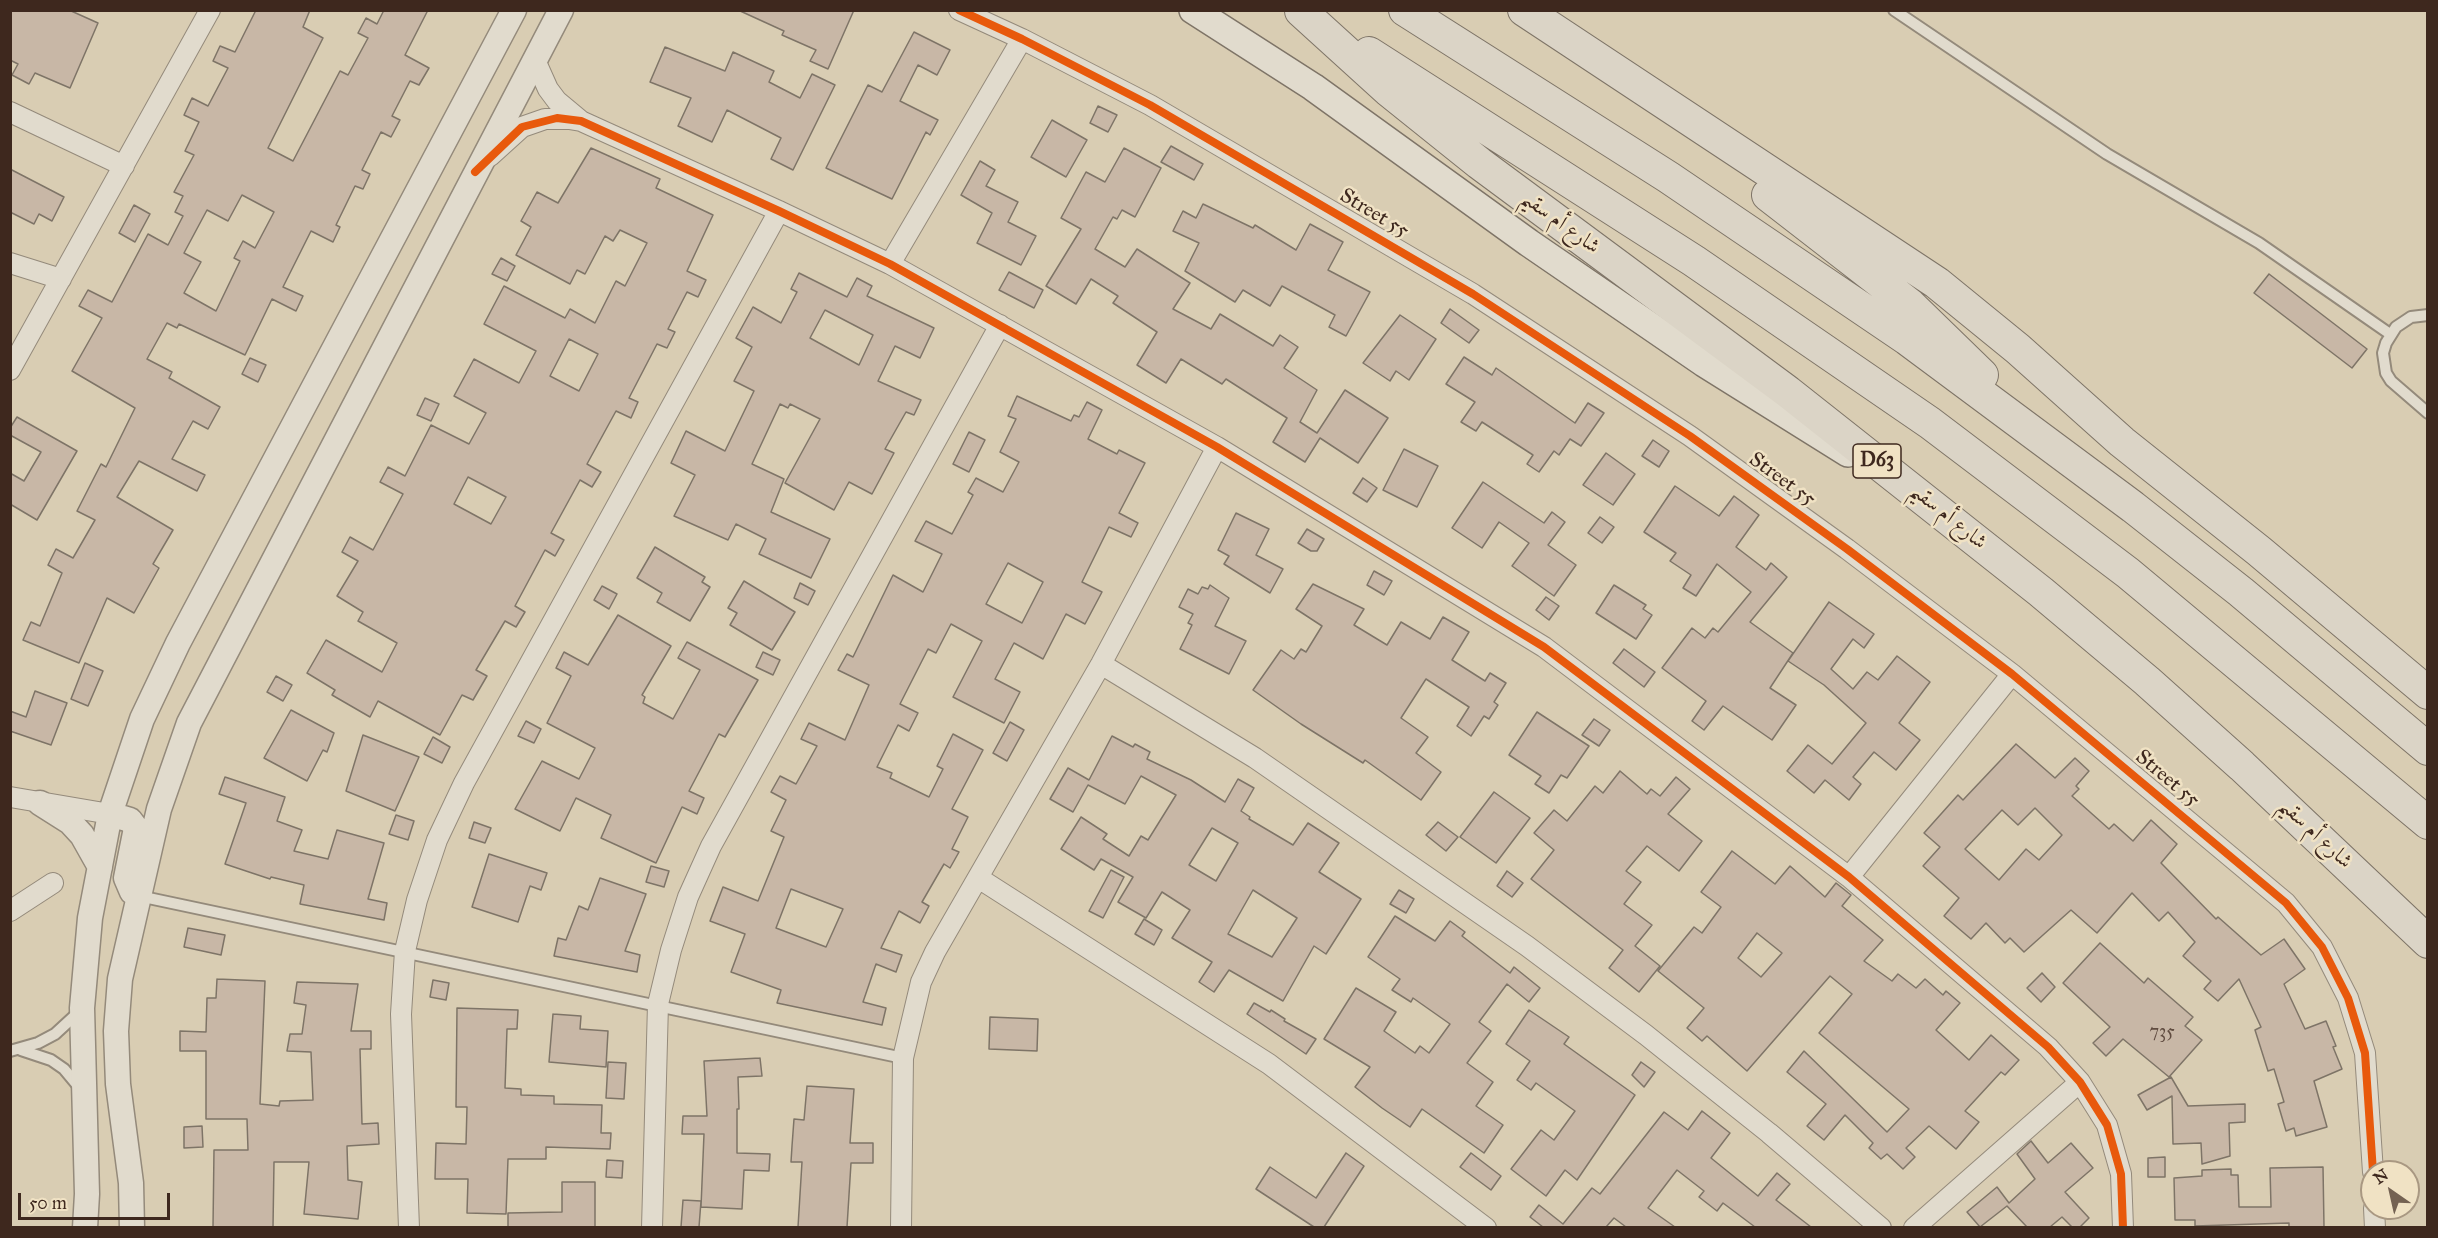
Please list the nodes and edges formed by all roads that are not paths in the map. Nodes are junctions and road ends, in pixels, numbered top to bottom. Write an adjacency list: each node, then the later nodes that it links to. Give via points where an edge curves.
1 (210, 10): 15 (street)
2 (514, 10): 35 (street, via 178,643 142,719)
3 (561, 10): 12 (street)
4 (959, 10): 11 (street, Street 55)
5 (1193, 10): 28 (main road, via 1313,87 1529,243 1756,397)
6 (1405, 10): 26 (main road, via 1788,257)
7 (1508, 10): 26 (main road, via 1845,253 1940,333)
8 (1524, 10): 31 (main road, via 1937,283 2122,442)
9 (1894, 10): 23 (lane, via 2107,154 2259,243)
10 (1300, 11): 28 (main road, شارع أم سقيم / D63, via 1479,164 1658,294); 36 (main road, شارع أم سقيم / D63, via 1565,176 1920,416 2128,573)
11 (1022, 39): 19 (street); 30 (street, Street 55, via 1150,105 1342,215 1572,358 1690,436)
12 (535, 60): 14 (street, via 548,89); 16 (street)
13 (10, 112): 15 (street)
14 (581, 122): 16 (street, via 557,118 522,127); 17 (street)
15 (124, 166): 20 (street)
16 (475, 172): 41 (street, via 189,723 159,809)
17 (779, 210): 19 (street); 44 (street, via 464,783 437,840)
18 (10, 264): 20 (street)
19 (890, 264): 22 (street)
20 (61, 279): 24 (street)
21 (2427, 315): 23 (lane, via 2403,321)
22 (1000, 325): 27 (street); 45 (street, via 711,846 688,897)
23 (2390, 334): 25 (lane, via 2384,353 2386,373)
24 (10, 370)
25 (2427, 413)
26 (2024, 424): 32 (main road, via 2241,592)
27 (1217, 447): 29 (street); 38 (street, via 1544,647)
28 (1916, 491): 43 (main road, شارع أم سقيم / D63, via 2147,681 2336,853)
29 (1101, 664): 39 (street); 58 (street, via 1255,758 1527,946 1752,1119)
30 (2012, 674): 38 (street); 51 (street, Street 55, via 2286,903 2322,947 2348,998 2365,1053)
31 (2427, 693)
32 (2427, 749)
33 (10, 797): 34 (street)
34 (40, 802): 35 (street); 37 (street, via 70,822)
35 (110, 814): 37 (street); 41 (street, via 130,820 136,828 126,878)
36 (2427, 823)
37 (100, 867): 46 (street, via 90,918)
38 (1849, 877): 49 (street, via 2048,1047)
39 (980, 879): 48 (street, via 921,982); 57 (street, via 1269,1064)
40 (53, 884): 42 (street)
41 (139, 896): 44 (lane); 53 (street, via 120,978 116,1031)
42 (10, 911)
43 (2427, 942)
44 (405, 951): 45 (lane); 54 (street, via 401,1014)
45 (658, 1004): 48 (lane); 55 (street)
46 (82, 1008): 47 (lane, via 55,1034); 50 (street)
47 (16, 1050): 50 (lane, via 51,1060 75,1081)
48 (903, 1058): 56 (street)
49 (2080, 1082): 59 (street); 60 (street, via 2107,1125 2116,1149)
50 (83, 1094): 52 (street)
51 (2372, 1160)
52 (85, 1227)
53 (132, 1227)
54 (409, 1227)
55 (652, 1227)
56 (901, 1227)
57 (1486, 1227)
58 (1881, 1227)
59 (1914, 1227)
60 (2123, 1227)

